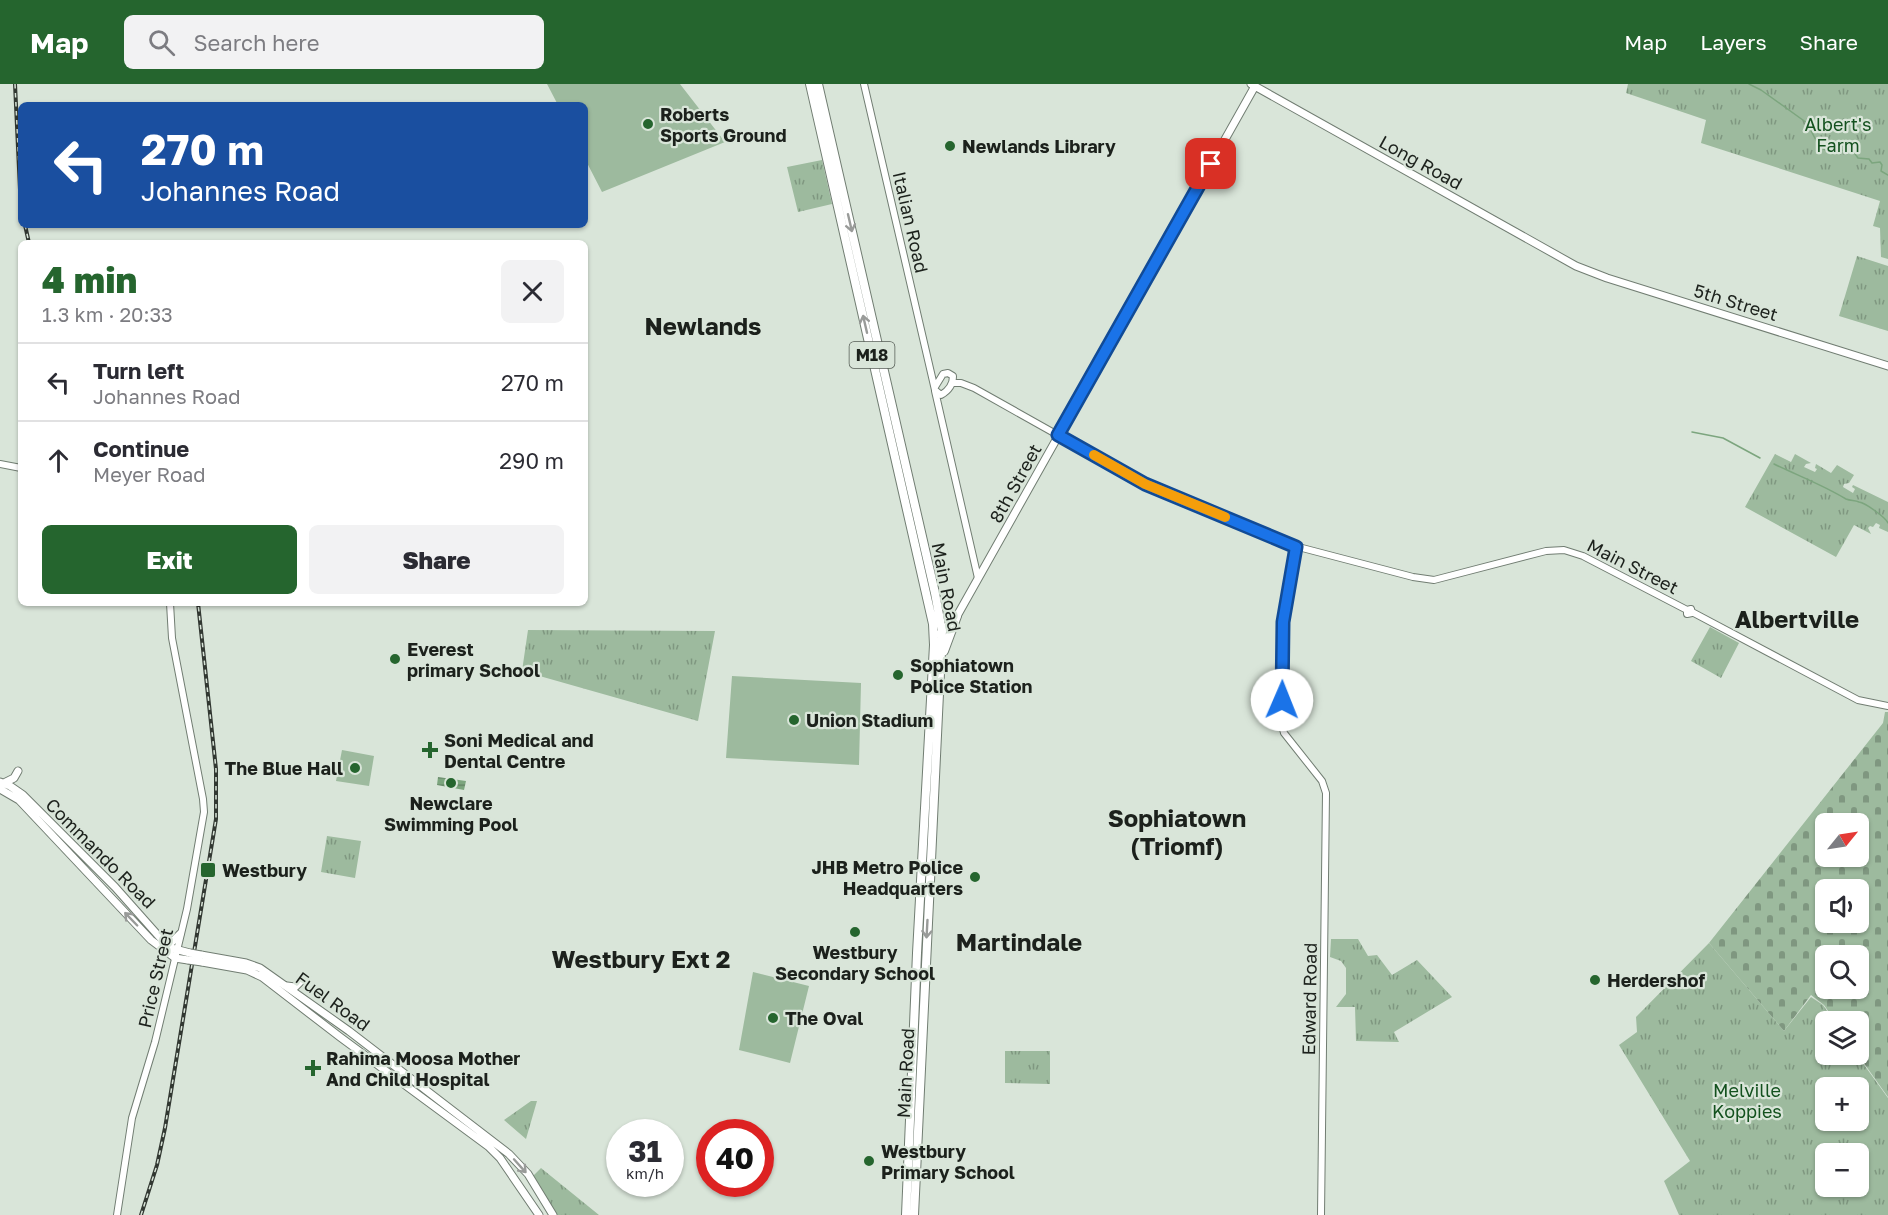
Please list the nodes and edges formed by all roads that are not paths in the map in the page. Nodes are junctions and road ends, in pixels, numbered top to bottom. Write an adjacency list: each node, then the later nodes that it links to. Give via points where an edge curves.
1 (810, 84): 22 (main road, Main Road / M18, one-way to 1, via 931,608)
2 (818, 84): 19 (main road, Main Road / M18, one-way to 19)
3 (864, 84): 7 (street, Italian Road)
4 (1253, 85): 5 (main road, Long Road); 13 (main road, 8th Street)
5 (1576, 266): 6 (main road, 5th Street)
6 (1888, 366)
7 (929, 367): 8 (street, via 935,375); 10 (street, Italian Road)
8 (943, 374): 9 (street, via 948,373); 10 (street)
9 (952, 380): 11 (street); 13 (street, via 974,388)
10 (935, 389): 11 (street, via 940,395); 12 (street, Italian Road)
11 (945, 392): 12 (street, Italian Road, via 939,402)
12 (940, 416): 17 (street, Italian Road)
13 (1058, 435): 16 (street, via 1145,484); 17 (main road, 8th Street)
14 (0, 464): 15 (street)
15 (18, 467)
16 (1296, 547): 24 (street, Main Street, via 1434,580 1546,551 1564,550 1583,556 1858,700); 33 (street, Edward Road, via 1283,622 1282,728 1325,787)
17 (978, 578): 20 (main road, 8th Street)
18 (170, 606): 27 (street, Price Street, via 172,638 204,808)
19 (940, 617): 20 (main road, via 947,622); 21 (main road, Main Road / M18)
20 (955, 618): 21 (main road, 8th Street); 23 (main road)
21 (942, 631): 22 (main road, 8th Street); 23 (main road, Main Road / M18)
22 (934, 637): 37 (main road, Main Road / M18)
23 (941, 659): 38 (main road, Main Road / M18, one-way to 38)
24 (1888, 706)
25 (18, 771): 26 (main road)
26 (1, 785): 28 (main road, Commando Road, via 21,793); 29 (main road, Commando Road, one-way to 26, via 151,940)
27 (180, 934): 28 (main road, via 174,941); 29 (street, Price Street)
28 (163, 941): 29 (main road, Commando Road)
29 (176, 954): 30 (main road, Fuel Road, bridge); 34 (street, Price Street, via 151,1060 132,1118)
30 (201, 959): 32 (main road, Fuel Road, via 256,966); 35 (main road, Fuel Road, via 262,977 461,1125 497,1154)
31 (302, 980): 32 (main road, via 295,987)
32 (287, 986): 36 (main road, Fuel Road, one-way to 36, via 504,1149 528,1174)
33 (1322, 1213)
34 (117, 1215)
35 (539, 1215)
36 (553, 1215)
37 (906, 1215)
38 (914, 1215)

